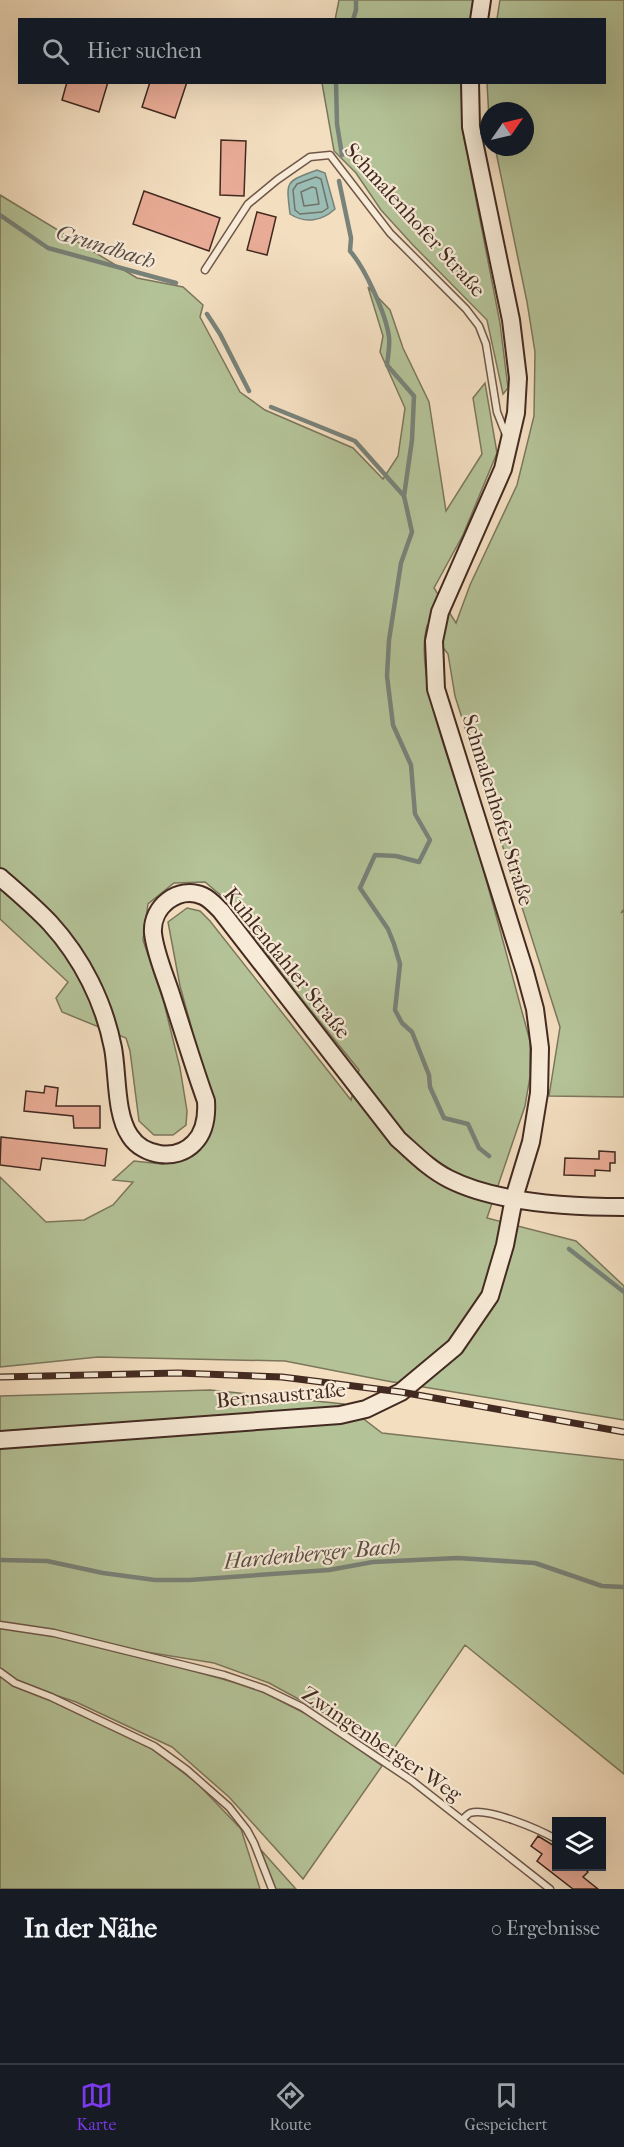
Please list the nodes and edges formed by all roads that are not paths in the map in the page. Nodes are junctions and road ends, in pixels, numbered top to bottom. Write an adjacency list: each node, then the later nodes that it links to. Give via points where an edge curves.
1 (482, 0): 2 (main road)
2 (479, 18)
3 (470, 84): 5 (main road, Schmalenhofer Straße, via 471,127 511,320 518,378)
4 (205, 270): 5 (lane, Schmalenhofer Straße, via 248,204 310,157 330,155 390,233 479,326 492,372 497,412)
5 (509, 444): 7 (main road, Schmalenhofer Straße, via 503,469 440,612 434,652 436,689 535,1009 540,1048 539,1093 531,1143)
6 (0, 877): 7 (main road, Kuhlendahler Straße, via 66,942 93,987 113,1046 124,1126 142,1149 154,1154 184,1150 193,1144 207,1114 153,932 165,903 173,897 191,894 202,896 221,910 398,1139 448,1178 467,1187)
7 (514, 1198): 8 (main road, Kuhlendahler Straße); 9 (main road, Bernsaustraße, via 490,1296 455,1347 388,1399 340,1415)
8 (624, 1207)
9 (0, 1440)
10 (0, 1625): 12 (lane, Zwingenberger Weg, via 76,1638 265,1689 302,1707)
11 (0, 1672): 14 (lane, via 15,1683 154,1746 187,1770 229,1807 247,1830)
12 (463, 1818): 13 (lane, via 482,1812 537,1828); 15 (lane, Zwingenberger Weg)
13 (552, 1837)
14 (272, 1889)
15 (550, 1889)

